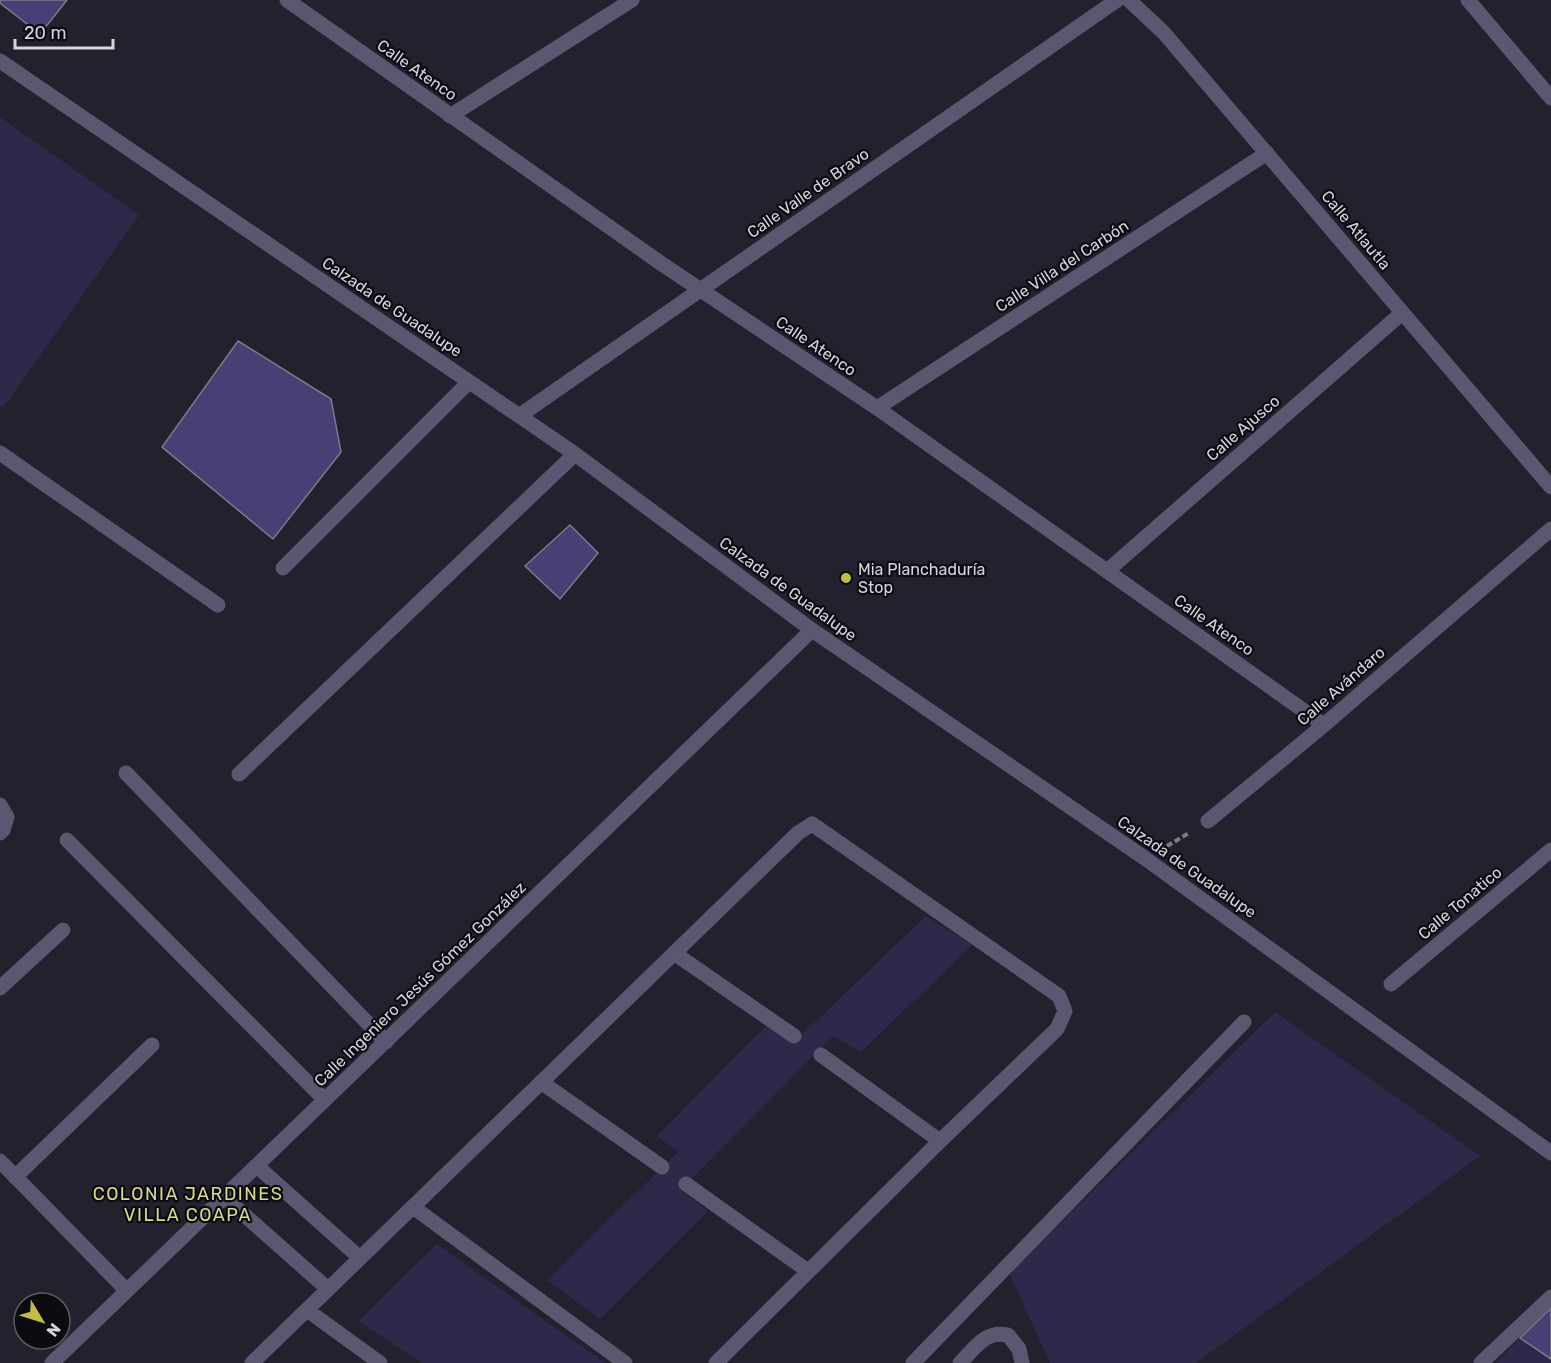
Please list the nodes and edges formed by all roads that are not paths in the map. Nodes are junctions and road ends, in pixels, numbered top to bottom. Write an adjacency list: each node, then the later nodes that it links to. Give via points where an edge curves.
1 (287, 0): 8 (street, Calle Atenco)
2 (632, 0): 8 (street)
3 (1117, 0): 10 (street, Calle Valle de Bravo)
4 (1129, 0): 9 (street, Calle Atlautla, via 1164,33)
5 (1468, 0): 7 (street)
6 (0, 61): 12 (street, Calzada de Guadalupe)
7 (1551, 98)
8 (450, 116): 10 (street, Calle Atenco)
9 (1267, 153): 11 (street, Calle Atlautla); 13 (street, Calle Villa del Carbón)
10 (700, 290): 13 (street, Calle Atenco); 14 (street, Calle Valle de Bravo)
11 (1402, 313): 17 (street, Calle Atlautla); 20 (street, Calle Ajusco)
12 (469, 382): 14 (street, Calzada de Guadalupe); 19 (street)
13 (877, 408): 20 (street, Calle Atenco)
14 (519, 416): 16 (street, Calzada de Guadalupe)
15 (0, 453): 21 (street)
16 (575, 454): 22 (street, Calzada de Guadalupe); 25 (street)
17 (1551, 487)
18 (1551, 529): 23 (street, Calle Avándaro)
19 (283, 568)
20 (1107, 571): 23 (street, Calle Atenco)
21 (218, 604)
22 (812, 630): 37 (street, Calle Ingeniero Jesús Gómez González); 43 (street, Calzada de Guadalupe, via 1146,859)
23 (1324, 725): 27 (street, Calle Avándaro)
24 (126, 773): 37 (street)
25 (239, 774)
26 (1, 806): 28 (street, via 7,817)
27 (1208, 821)
28 (0, 833)
29 (67, 840): 41 (street)
30 (1551, 850): 33 (street, Calle Tonatico)
31 (63, 930): 34 (street)
32 (674, 953): 36 (street); 40 (street); 42 (street, via 812,824 1059,996 1065,1011 1057,1029)
33 (1392, 984)
34 (0, 988)
35 (1244, 1022): 62 (street)
36 (794, 1036)
37 (386, 1042): 41 (street, Calle Ingeniero Jesús Gómez González)
38 (152, 1045): 47 (street)
39 (821, 1055): 42 (street)
40 (541, 1082): 46 (street); 50 (street)
41 (326, 1100): 45 (street, Calle Ingeniero Jesús Gómez González)
42 (940, 1141): 52 (street)
43 (1551, 1153)
44 (0, 1161): 47 (street)
45 (257, 1166): 49 (street, Calle Ingeniero Jesús Gómez González); 51 (street)
46 (662, 1167)
47 (15, 1177): 54 (street)
48 (686, 1184): 52 (street)
49 (224, 1197): 53 (street); 54 (street, Calle Ingeniero Jesús Gómez González)
50 (413, 1207): 51 (street); 60 (street)
51 (360, 1258): 53 (street)
52 (808, 1271): 61 (street)
53 (328, 1289): 56 (street)
54 (127, 1291): 57 (street, Calle Ingeniero Jesús Gómez González)
55 (1551, 1297): 65 (street)
56 (307, 1310): 58 (street); 59 (street)
57 (52, 1363)
58 (252, 1363)
59 (380, 1363)
60 (625, 1363)
61 (716, 1363)
62 (913, 1363)
63 (960, 1363): 64 (street, via 987,1335 999,1333 1014,1342)
64 (1022, 1363)
65 (1481, 1363)

